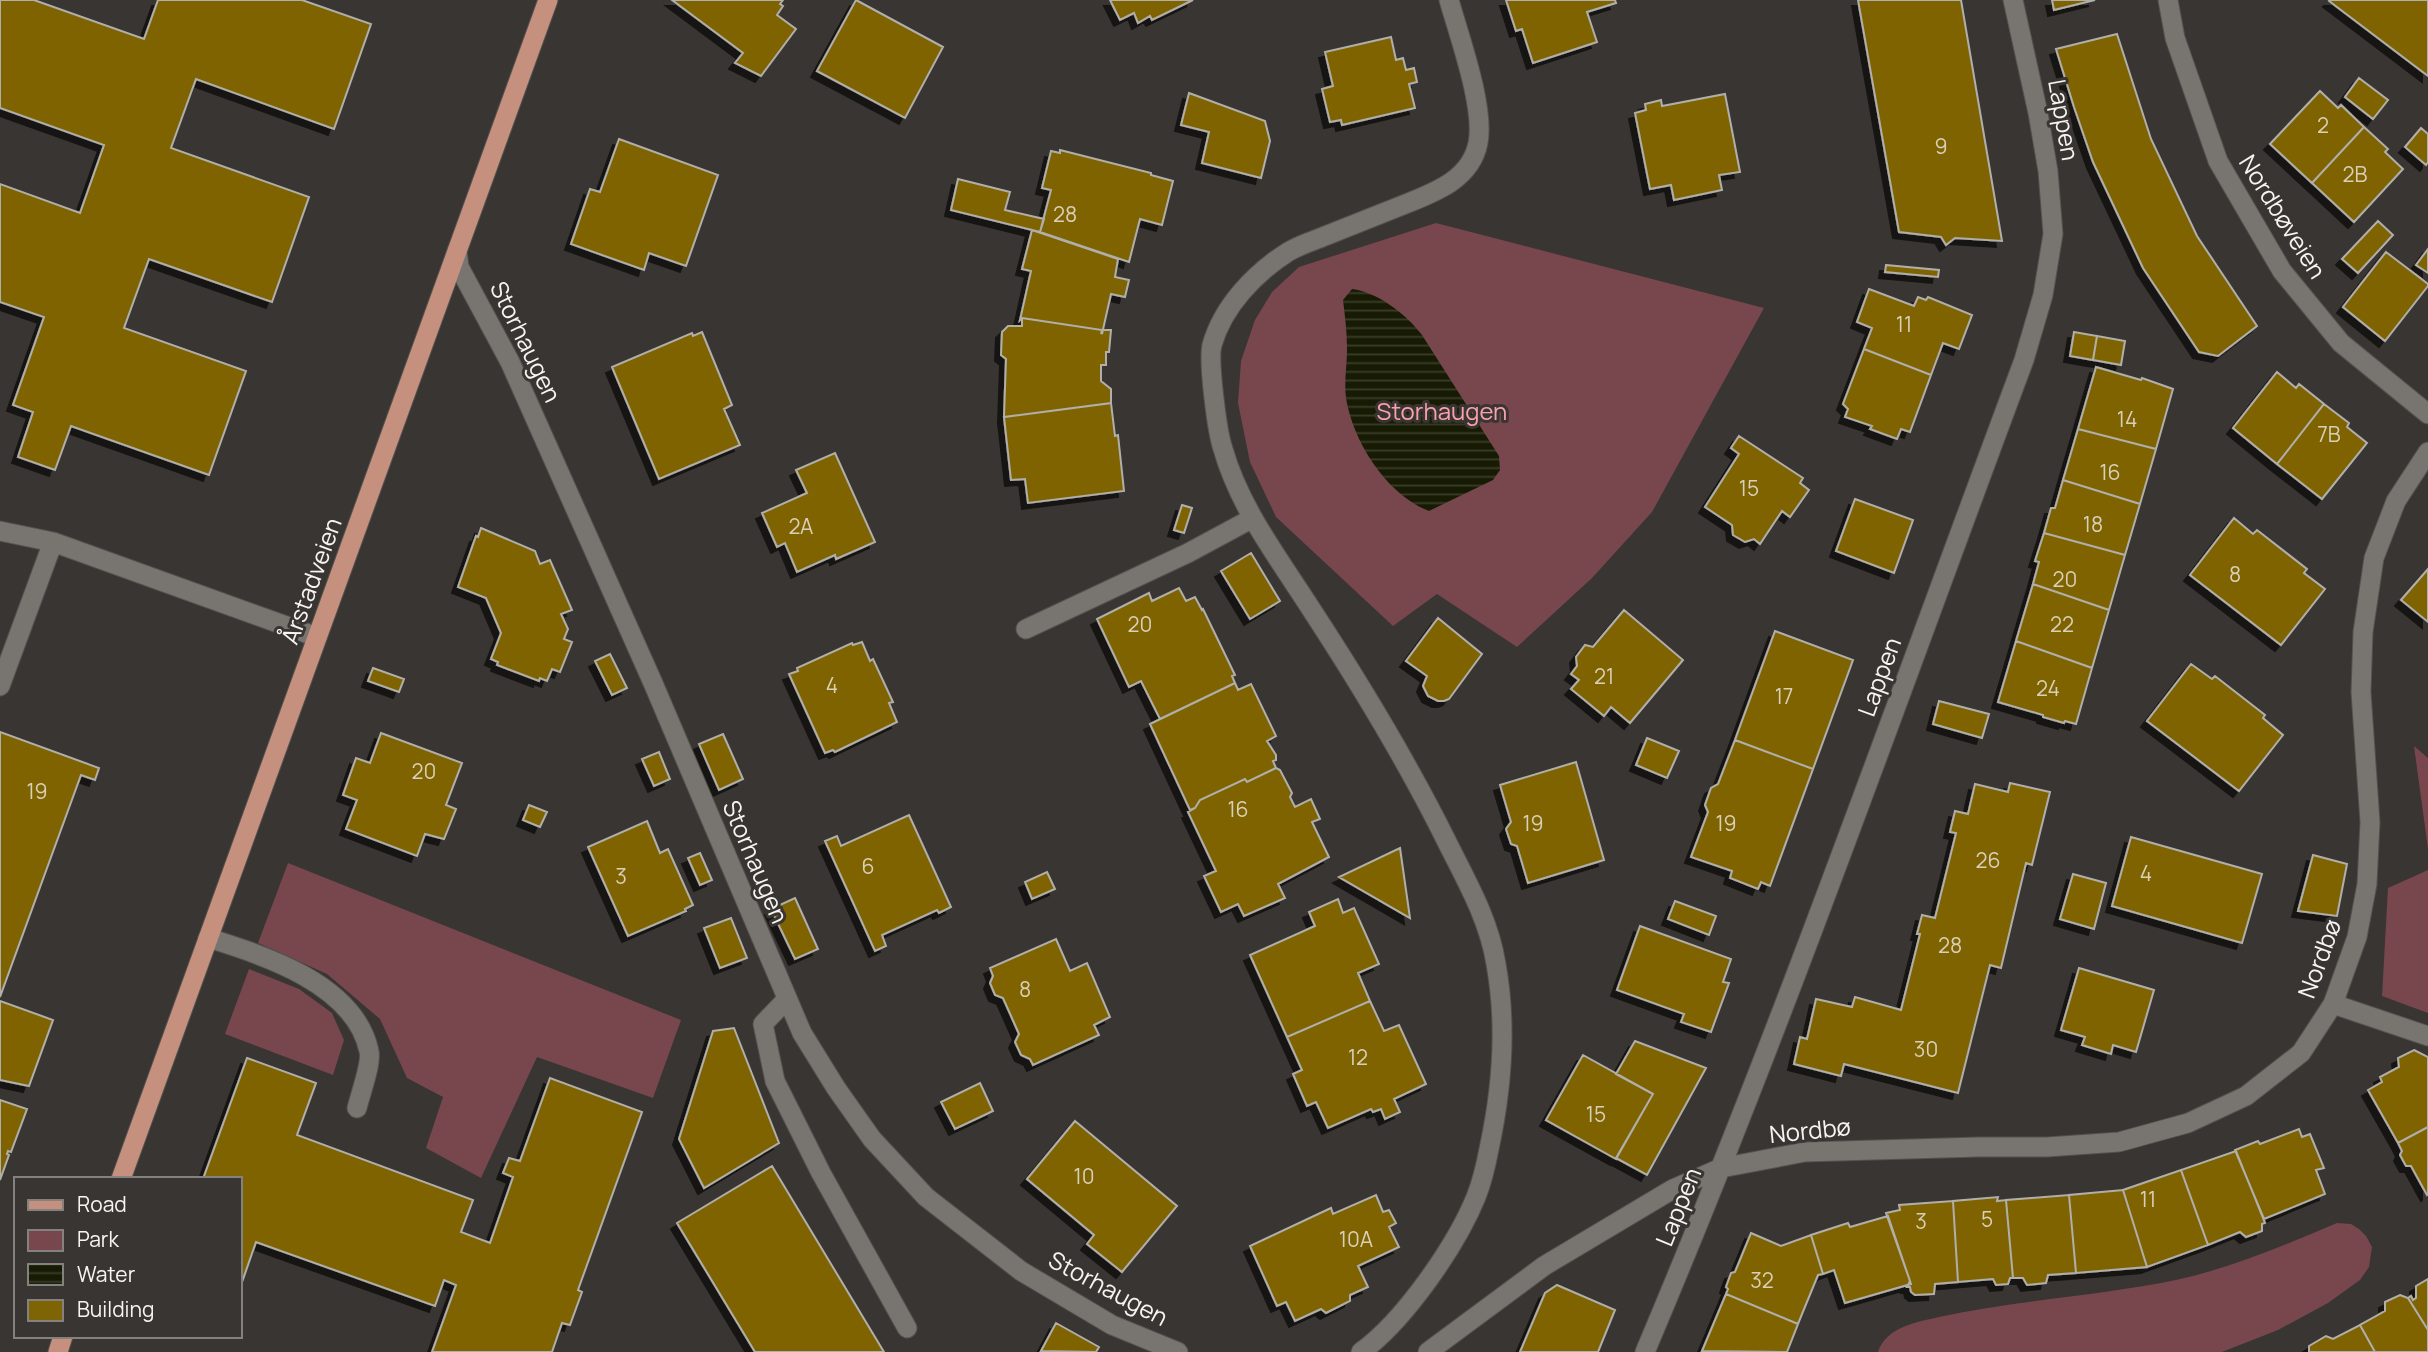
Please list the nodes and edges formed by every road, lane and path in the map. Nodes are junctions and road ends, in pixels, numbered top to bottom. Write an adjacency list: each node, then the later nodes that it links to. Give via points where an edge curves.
1 (548, 0): 5 (main road, Årstadveien)
2 (1449, 0): 8 (street, via 1479,121 1478,144 1463,175 1436,192 1289,251 1232,302 1211,347 1221,446)
3 (2013, 0): 19 (street, Lappen, via 2048,171 2053,234 2043,295 2024,360)
4 (2168, 0): 6 (street, Nordbøveien, via 2175,38 2218,161 2282,271 2341,342)
5 (457, 251): 12 (main road, Årstadveien); 15 (street, Storhaugen, via 459,267 510,362 653,683)
6 (2428, 414)
7 (2428, 453): 16 (street, Nordbø, via 2396,500 2374,558 2363,632 2361,692 2370,822 2367,884 2357,937)
8 (1253, 518): 11 (street); 23 (street, via 1371,701 1419,786 1482,911 1496,960 1501,1072 1497,1113 1477,1195 1425,1283)
9 (0, 531): 10 (street)
10 (53, 542): 12 (street); 13 (street)
11 (1026, 629)
12 (317, 637): 14 (main road, Årstadveien)
13 (0, 686)
14 (208, 939): 18 (street, via 253,951 296,971 338,999 359,1024 370,1053); 20 (main road, Årstadveien)
15 (787, 999): 21 (street, via 763,1024 775,1081); 22 (street, Storhaugen, via 836,1088 872,1139 926,1198 1021,1271 1112,1325)
16 (2333, 1003): 17 (street); 19 (street, Nordbø, via 2301,1053 2246,1096 2188,1123 2119,1142 1805,1152)
17 (2428, 1036)
18 (357, 1108)
19 (1721, 1168): 24 (street, via 1673,1189 1544,1266); 25 (street, Lappen)
20 (122, 1177)
21 (907, 1328)
22 (1178, 1352)
23 (1361, 1352)
24 (1428, 1352)
25 (1645, 1352)

